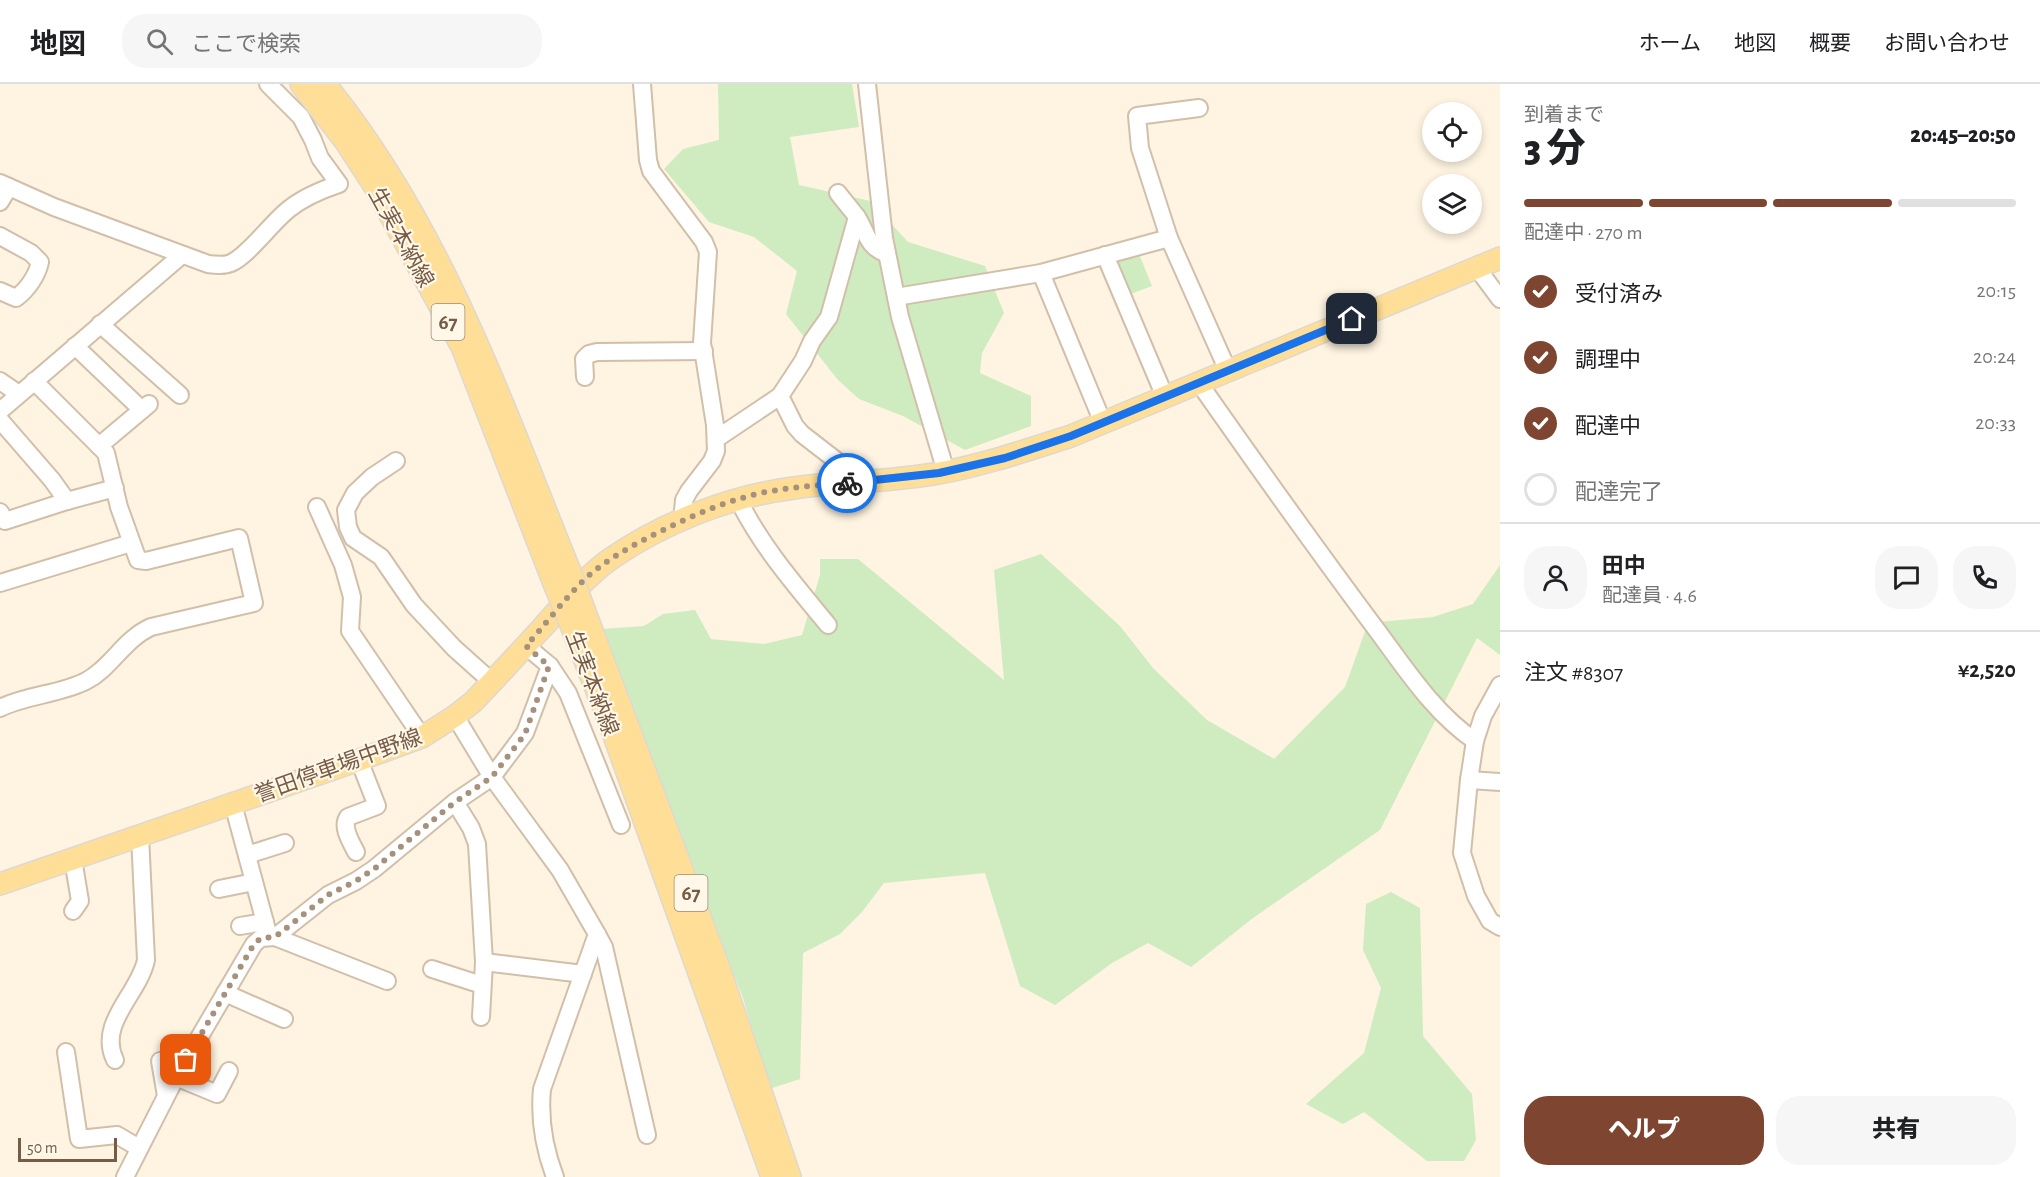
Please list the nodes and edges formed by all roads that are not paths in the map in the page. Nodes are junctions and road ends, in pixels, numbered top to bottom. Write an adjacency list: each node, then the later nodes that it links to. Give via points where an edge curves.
1 (268, 84): 14 (street, via 301,117 320,158 339,184 292,206 230,263 208,264)
2 (301, 84): 49 (main road, 生実本納線 / 67, via 375,188 462,347)
3 (325, 84): 49 (main road, 生実本納線 / 67, via 372,146 442,267 482,353)
4 (642, 84): 24 (street, via 651,171 708,252)
5 (867, 84): 13 (street)
6 (1199, 108): 12 (street, via 1137,116 1140,148)
7 (4, 185): 9 (street); 14 (street)
8 (838, 193): 10 (street)
9 (0, 202)
10 (857, 217): 13 (street, via 871,245); 32 (street, via 829,317)
11 (0, 236): 19 (street, via 40,262 23,293 16,298)
12 (1169, 238): 15 (street); 25 (street)
13 (887, 254): 20 (street)
14 (182, 255): 22 (street)
15 (1105, 255): 18 (street); 33 (street)
16 (1500, 258): 17 (main road, 誉田停車場中野線)
17 (1477, 267): 21 (street); 25 (main road, 誉田停車場中野線)
18 (1041, 273): 20 (street); 36 (street)
19 (0, 291)
20 (896, 297): 40 (street)
21 (1500, 299)
22 (100, 324): 23 (street); 31 (street)
23 (75, 346): 28 (street); 38 (street, via 146,406)
24 (704, 351): 26 (street, via 597,352 584,359); 37 (street)
25 (1227, 371): 29 (main road, 誉田停車場中野線)
26 (585, 377)
27 (0, 381): 30 (street)
28 (34, 381): 30 (street); 38 (street)
29 (1199, 383): 33 (main road, 誉田停車場中野線); 61 (street, via 1414,679 1442,714)
30 (19, 394): 34 (street)
31 (180, 395)
32 (780, 396): 37 (street); 41 (street, via 795,426 842,465)
33 (1165, 397): 36 (main road, 誉田停車場中野線)
34 (0, 411)
35 (0, 420): 44 (street)
36 (1103, 423): 40 (main road, 誉田停車場中野線, via 1005,458)
37 (716, 439): 47 (street, via 712,461 684,500)
38 (99, 446): 42 (street, via 106,453)
39 (396, 461): 55 (street, via 355,493 346,510 348,527 353,538 381,557 414,605)
40 (946, 472): 41 (main road, 誉田停車場中野線)
41 (855, 482): 43 (main road, 誉田停車場中野線, via 795,487)
42 (115, 488): 44 (street); 48 (street)
43 (738, 499): 47 (main road, 誉田停車場中野線); 52 (street, via 780,566)
44 (67, 501): 46 (street, via 5,521)
45 (317, 507): 60 (street, via 344,565 352,597 350,631)
46 (0, 512)
47 (682, 520): 53 (main road, 誉田停車場中野線, via 609,560 586,578)
48 (131, 543): 50 (street); 57 (street, via 138,560 146,561 240,538 254,603 151,627 137,633 85,682)
49 (561, 575): 51 (main road, 生実本納線 / 67, bridge)
50 (0, 583)
51 (578, 618): 100 (main road, 生実本納線 / 67, via 608,719); 101 (main road, 生実本納線 / 67, via 719,968)
52 (828, 625)
53 (526, 646): 54 (street); 55 (main road, 誉田停車場中野線)
54 (549, 666): 63 (street, via 525,734); 68 (street, via 568,693)
55 (492, 682): 59 (main road, 誉田停車場中野線)
56 (1500, 685): 58 (street)
57 (0, 708)
58 (1493, 710): 61 (street)
59 (455, 716): 60 (main road, 誉田停車場中野線); 63 (street)
60 (422, 736): 62 (main road, 誉田停車場中野線)
61 (1475, 741): 64 (street)
62 (359, 760): 67 (main road, 誉田停車場中野線); 71 (street, via 377,806 345,821)
63 (492, 777): 66 (street); 81 (street, via 560,870)
64 (1468, 780): 65 (street); 79 (street, via 1462,853 1476,896 1490,921)
65 (1500, 782)
66 (455, 802): 80 (street, via 374,869); 82 (street, via 477,844)
67 (233, 804): 69 (main road, 誉田停車場中野線); 72 (street)
68 (621, 825)
69 (140, 836): 73 (main road, 誉田停車場中野線); 91 (street, via 146,960 110,1036 109,1046)
70 (285, 843): 72 (street)
71 (356, 852)
72 (247, 855): 74 (street)
73 (73, 859): 75 (main road, 誉田停車場中野線); 77 (street, via 80,901)
74 (254, 882): 76 (street); 80 (street)
75 (0, 884)
76 (219, 889)
77 (73, 911)
78 (240, 926): 80 (street)
79 (1500, 927)
80 (270, 932): 85 (street); 87 (street, via 254,944)
81 (597, 934): 84 (street); 96 (street, via 604,947)
82 (484, 962): 84 (street); 86 (street)
83 (432, 969): 86 (street)
84 (582, 974): 99 (street, via 542,1089 542,1132)
85 (387, 981)
86 (483, 985): 88 (street)
87 (225, 993): 89 (street); 94 (street)
88 (481, 1017)
89 (284, 1019)
90 (66, 1052): 97 (street, via 79,1139 117,1135)
91 (115, 1060)
92 (160, 1061): 95 (street)
93 (229, 1071): 94 (street, via 217,1094)
94 (176, 1077): 95 (street)
95 (165, 1096): 97 (street)
96 (647, 1135)
97 (139, 1148): 98 (street)
98 (125, 1177)
99 (555, 1177)
100 (771, 1177)
101 (790, 1177)

